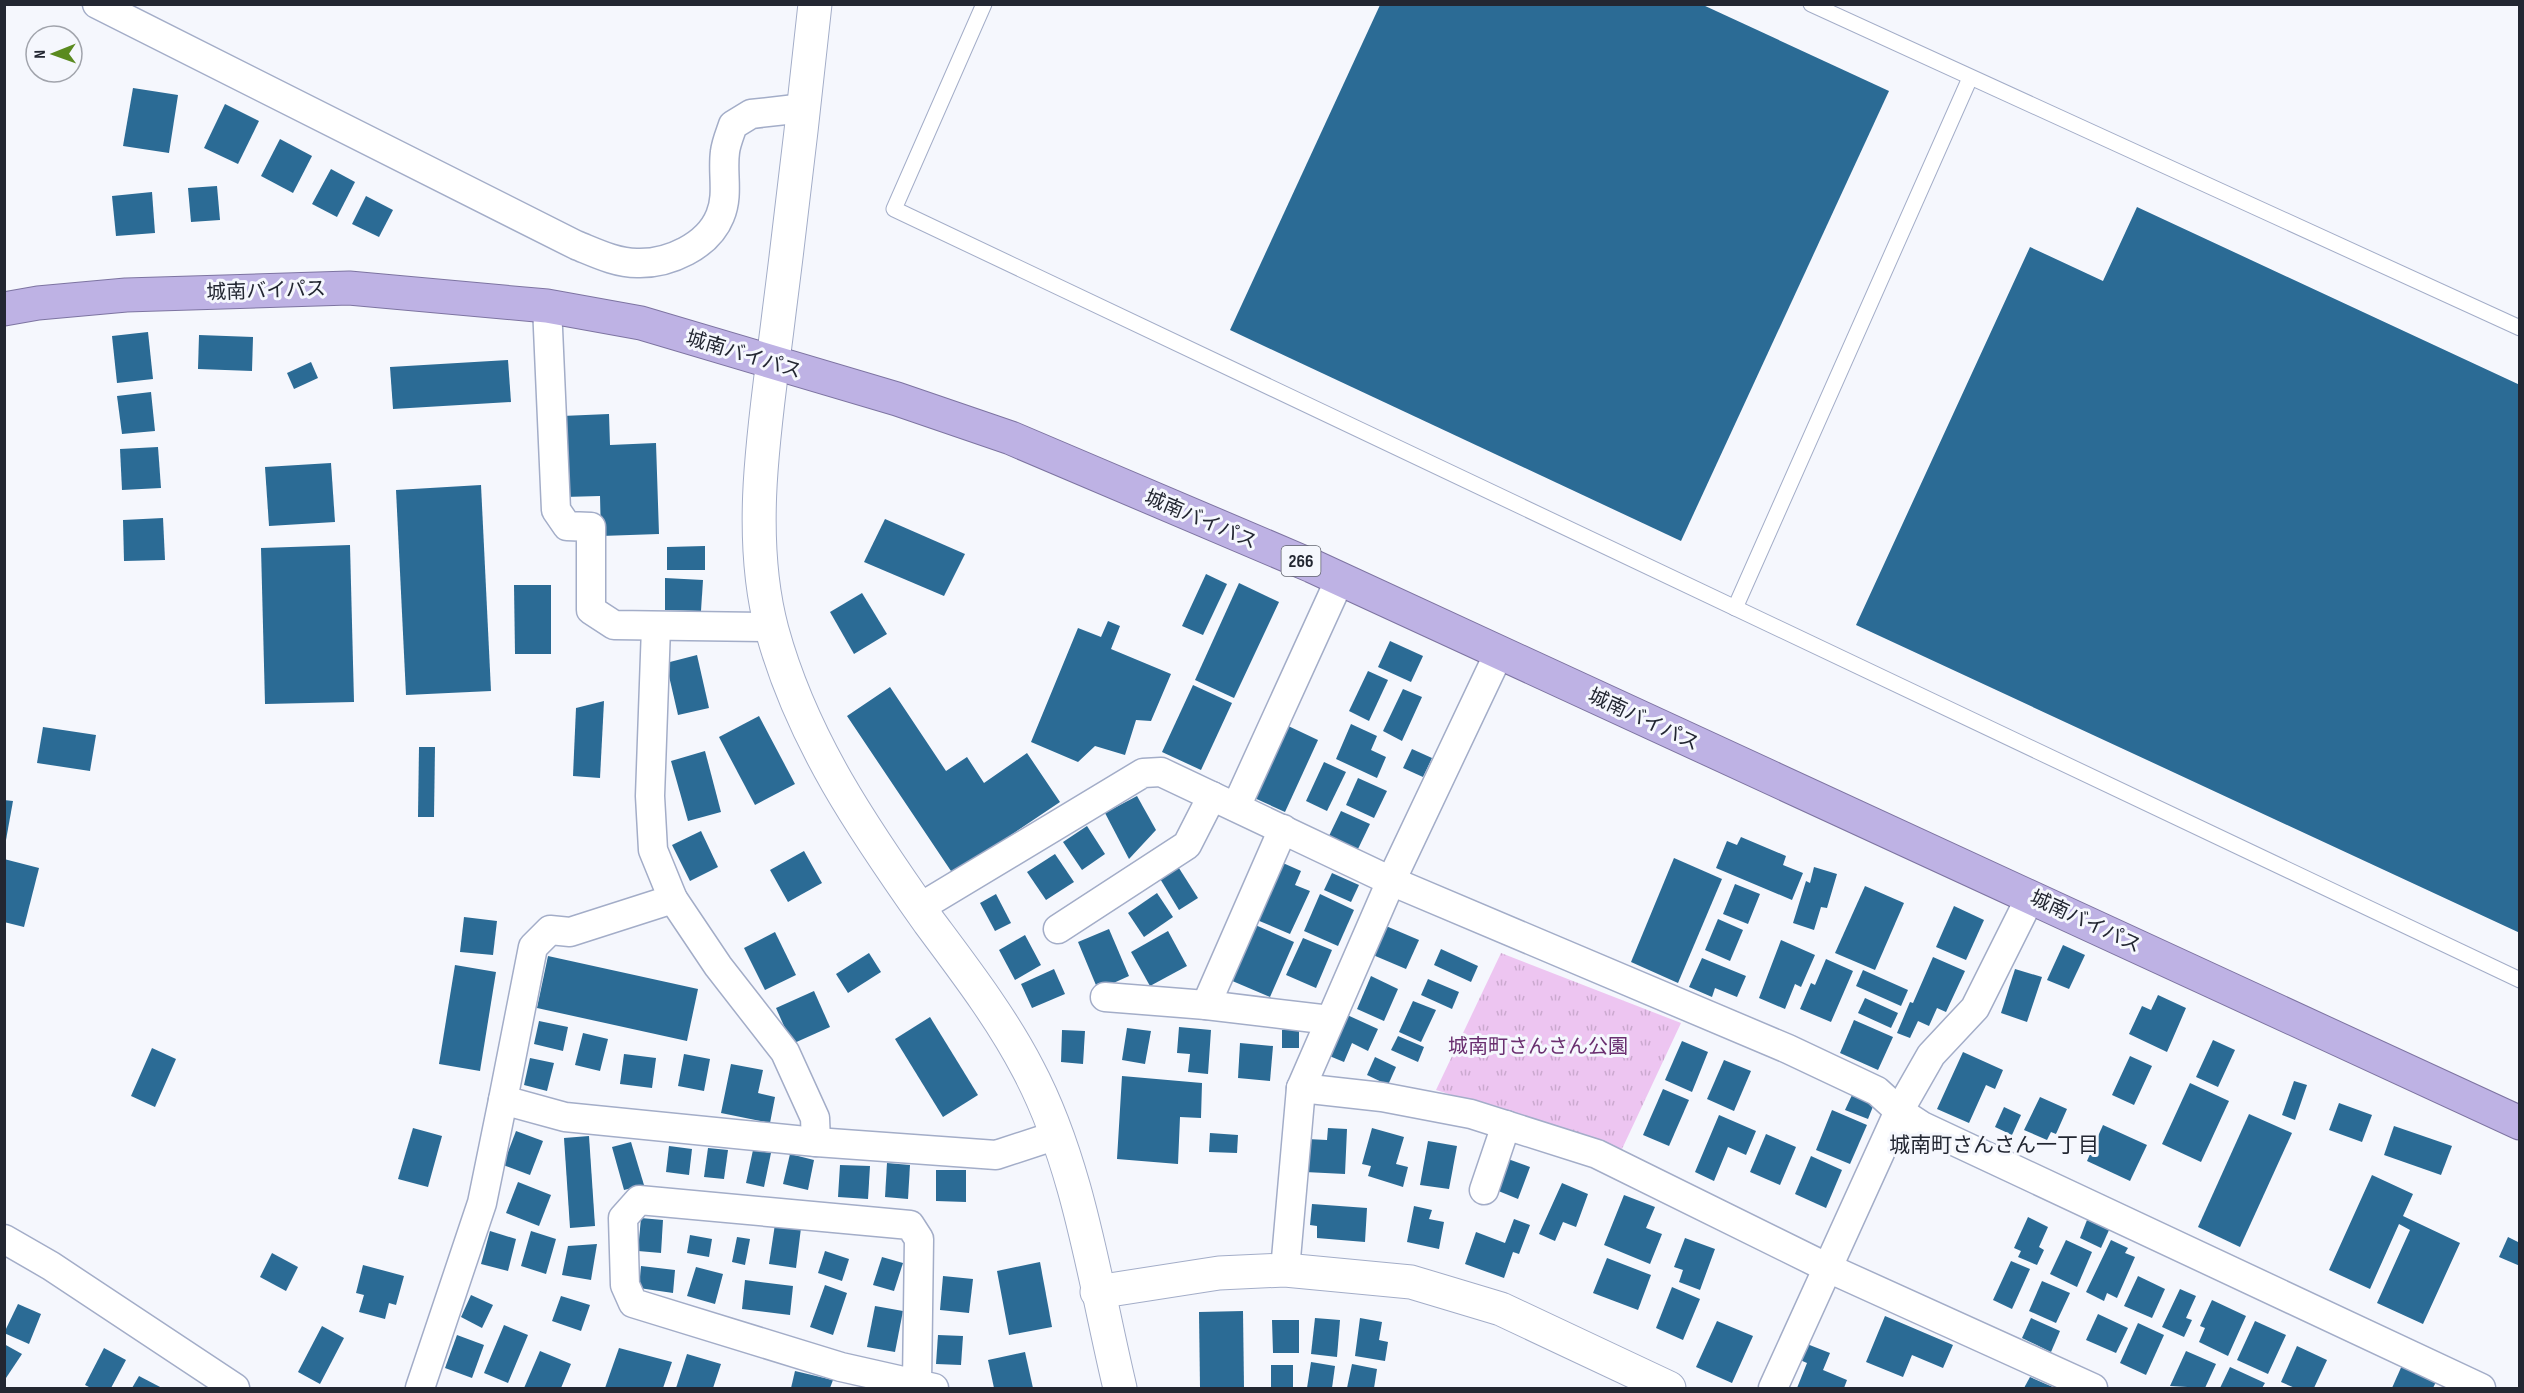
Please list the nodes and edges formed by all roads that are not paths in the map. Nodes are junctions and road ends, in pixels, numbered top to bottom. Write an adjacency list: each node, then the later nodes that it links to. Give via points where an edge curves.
1 (97, 4): 6 (street, via 609,259 658,261 684,253 704,238 720,216 725,192 725,152 733,125 751,114)
2 (815, 4): 6 (street)
3 (984, 4): 12 (lane, via 894,209)
4 (1811, 4): 5 (lane)
5 (1970, 78): 9 (lane); 12 (lane)
6 (804, 108): 10 (street)
7 (547, 306): 8 (highway, 城南バイパス / 266, via 349,288 126,295); 10 (highway, 城南バイパス / 266, via 641,323); 13 (street, via 556,510 567,526 591,527 591,610 614,625)
8 (4, 309)
9 (2520, 328)
10 (773, 363): 11 (highway, 城南バイパス / 266, via 1011,438); 14 (street, via 759,483 762,565)
11 (1340, 579): 15 (highway, 城南バイパス / 266); 16 (street)
12 (1735, 608): 23 (lane)
13 (656, 627): 14 (street); 20 (street, via 650,796 653,850)
14 (772, 627): 21 (street, via 802,714 834,780)
15 (1499, 653): 18 (street); 19 (highway, 城南バイパス / 266)
16 (1224, 802): 17 (street); 21 (street, via 1161,772 1143,773); 22 (street, via 1187,845)
17 (1282, 829): 18 (street); 25 (street)
18 (1391, 881): 26 (street); 29 (street, via 1788,1049 1877,1091)
19 (2031, 896): 29 (street, via 1975,1008 1931,1054); 30 (highway, 城南バイパス / 266)
20 (673, 899): 28 (street, via 570,932 550,930 533,947); 33 (street, via 718,966 785,1052 815,1118)
21 (919, 908): 32 (street, via 979,991 1028,1069)
22 (1058, 929)
23 (2520, 980)
24 (1105, 997): 25 (street)
25 (1206, 1005): 26 (street)
26 (1330, 1020): 27 (street)
27 (1301, 1088): 31 (street, via 1393,1099); 37 (street)
28 (503, 1100): 33 (street, via 565,1117); 42 (street, via 482,1203)
29 (1899, 1111): 36 (street); 47 (street, via 1922,1126)
30 (2520, 1123)
31 (1506, 1125): 34 (street); 36 (street, via 1597,1154)
32 (1057, 1136): 33 (street, via 996,1155); 38 (street, via 1071,1174)
33 (816, 1142)
34 (1484, 1190)
35 (4, 1239): 41 (street)
36 (1828, 1268): 45 (street); 46 (street)
37 (1285, 1270): 38 (street, via 1219,1273); 39 (street, via 1411,1282 1501,1309)
38 (1097, 1292): 43 (street)
39 (1636, 1382): 44 (street)
40 (925, 1386): 40 (street, via 919,1239 910,1225 639,1200 623,1218 625,1285 633,1303 842,1366)
41 (235, 1389)
42 (420, 1389)
43 (1120, 1389)
44 (1669, 1389)
45 (1773, 1389)
46 (2093, 1389)
47 (2481, 1389)

